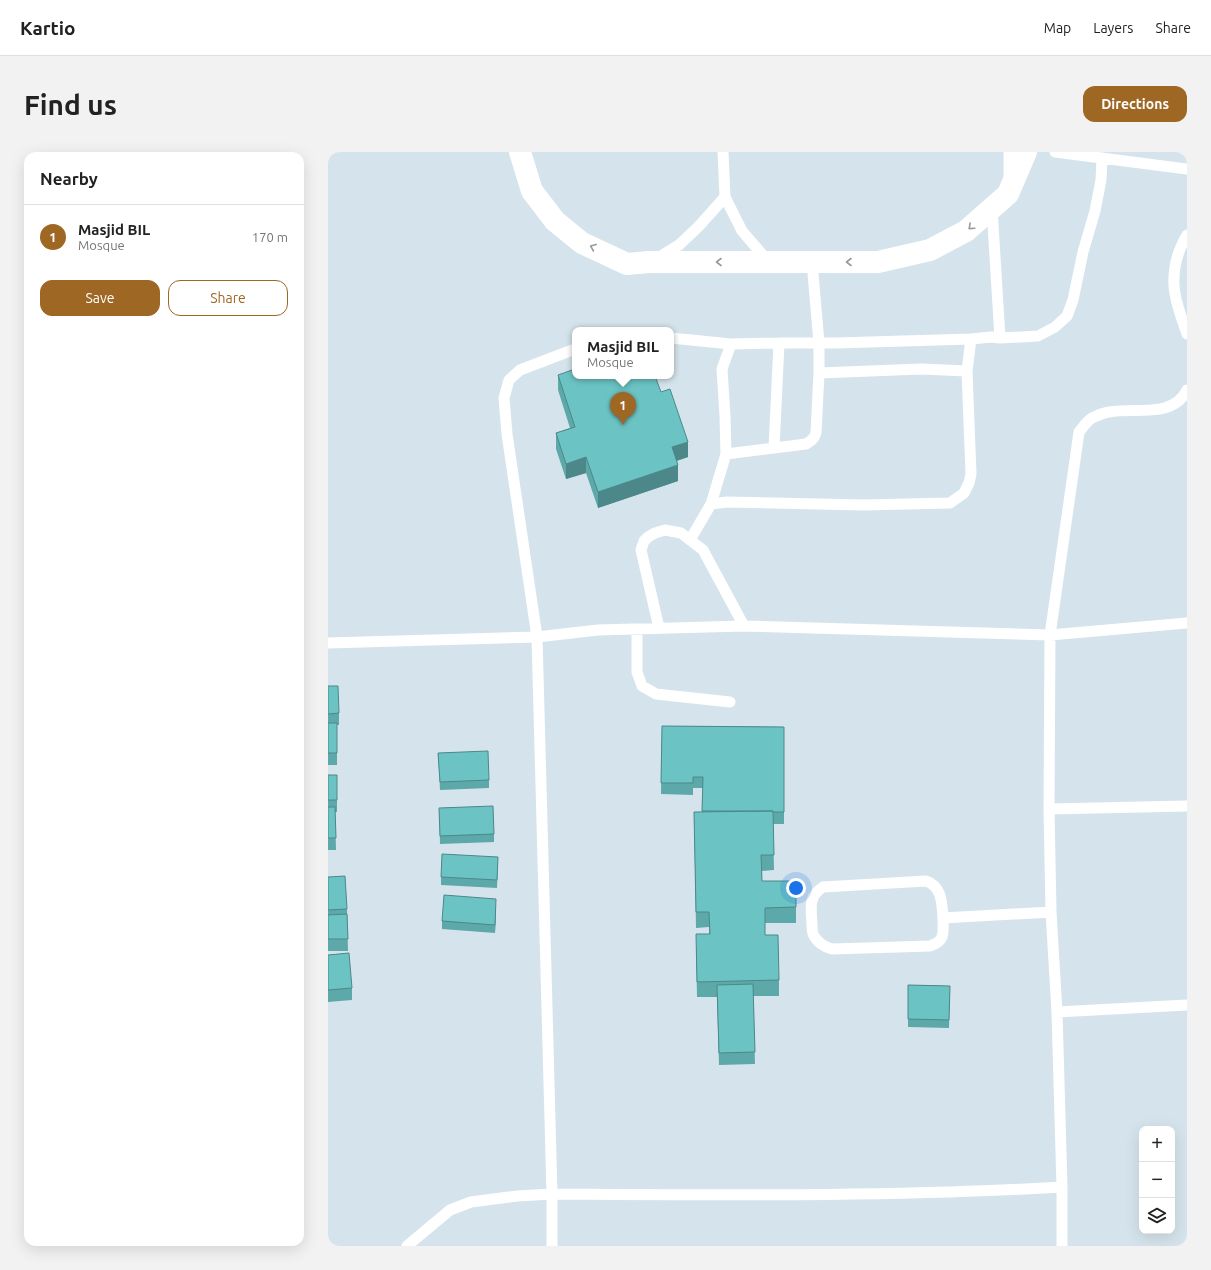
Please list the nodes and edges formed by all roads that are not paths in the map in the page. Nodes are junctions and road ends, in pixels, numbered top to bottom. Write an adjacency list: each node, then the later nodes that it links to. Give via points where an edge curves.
1 (520, 152): 11 (street, one-way to 1, via 627,264 582,243 555,221 532,191)
2 (723, 152): 8 (lane)
3 (1009, 152): 9 (lane)
4 (1026, 152): 9 (street)
5 (1055, 152): 6 (lane)
6 (1102, 158): 7 (lane); 16 (lane, via 1095,211 1083,252 1074,300 1067,316 1055,327 1038,336)
7 (1187, 170)
8 (725, 197): 11 (lane, via 679,245); 12 (lane, via 742,231)
9 (1000, 201): 13 (street, one-way to 13, via 966,231 930,250 878,262); 16 (lane)
10 (1187, 235): 14 (lane, via 1180,247 1174,286)
11 (649, 262): 12 (street, one-way to 11)
12 (769, 262): 13 (street)
13 (812, 262): 19 (lane)
14 (1187, 334)
15 (674, 338): 20 (lane)
16 (1000, 338): 17 (lane)
17 (971, 339): 19 (lane); 22 (lane)
18 (778, 343): 19 (lane); 20 (lane); 25 (lane)
19 (818, 343): 23 (lane)
20 (731, 344): 26 (lane, via 722,369)
21 (572, 350): 34 (lane, via 520,370 509,380 504,398)
22 (967, 371): 23 (lane, via 921,369); 27 (lane, via 971,474 964,493 950,503)
23 (819, 373): 25 (lane, via 814,438 806,444)
24 (1187, 390): 33 (lane, via 1174,405 1159,409 1108,412 1090,419 1079,432)
25 (774, 448): 26 (lane)
26 (726, 454): 27 (lane)
27 (711, 504): 28 (lane)
28 (690, 540): 30 (lane, via 703,550); 31 (lane, via 681,533 665,530 644,541 641,550)
29 (1187, 623): 33 (lane)
30 (744, 626): 31 (lane); 33 (lane)
31 (659, 628): 32 (lane)
32 (637, 629): 34 (lane, via 598,630); 36 (lane, via 637,672 642,686 656,694)
33 (1050, 635): 38 (lane)
34 (537, 637): 35 (lane); 44 (lane)
35 (328, 643)
36 (730, 702)
37 (1187, 806): 38 (lane)
38 (1049, 809): 39 (lane)
39 (1051, 912): 40 (lane); 42 (lane)
40 (943, 918): 40 (lane, via 942,937 937,944 930,946 832,949 824,947 813,936 811,907 816,891 823,887 926,881 936,886 939,891)
41 (1187, 1005): 42 (lane)
42 (1057, 1012): 43 (lane)
43 (1062, 1187): 44 (lane, via 771,1195); 47 (lane)
44 (552, 1194): 45 (lane, via 471,1202 450,1210); 46 (lane)
45 (407, 1246)
46 (552, 1246)
47 (1062, 1246)

